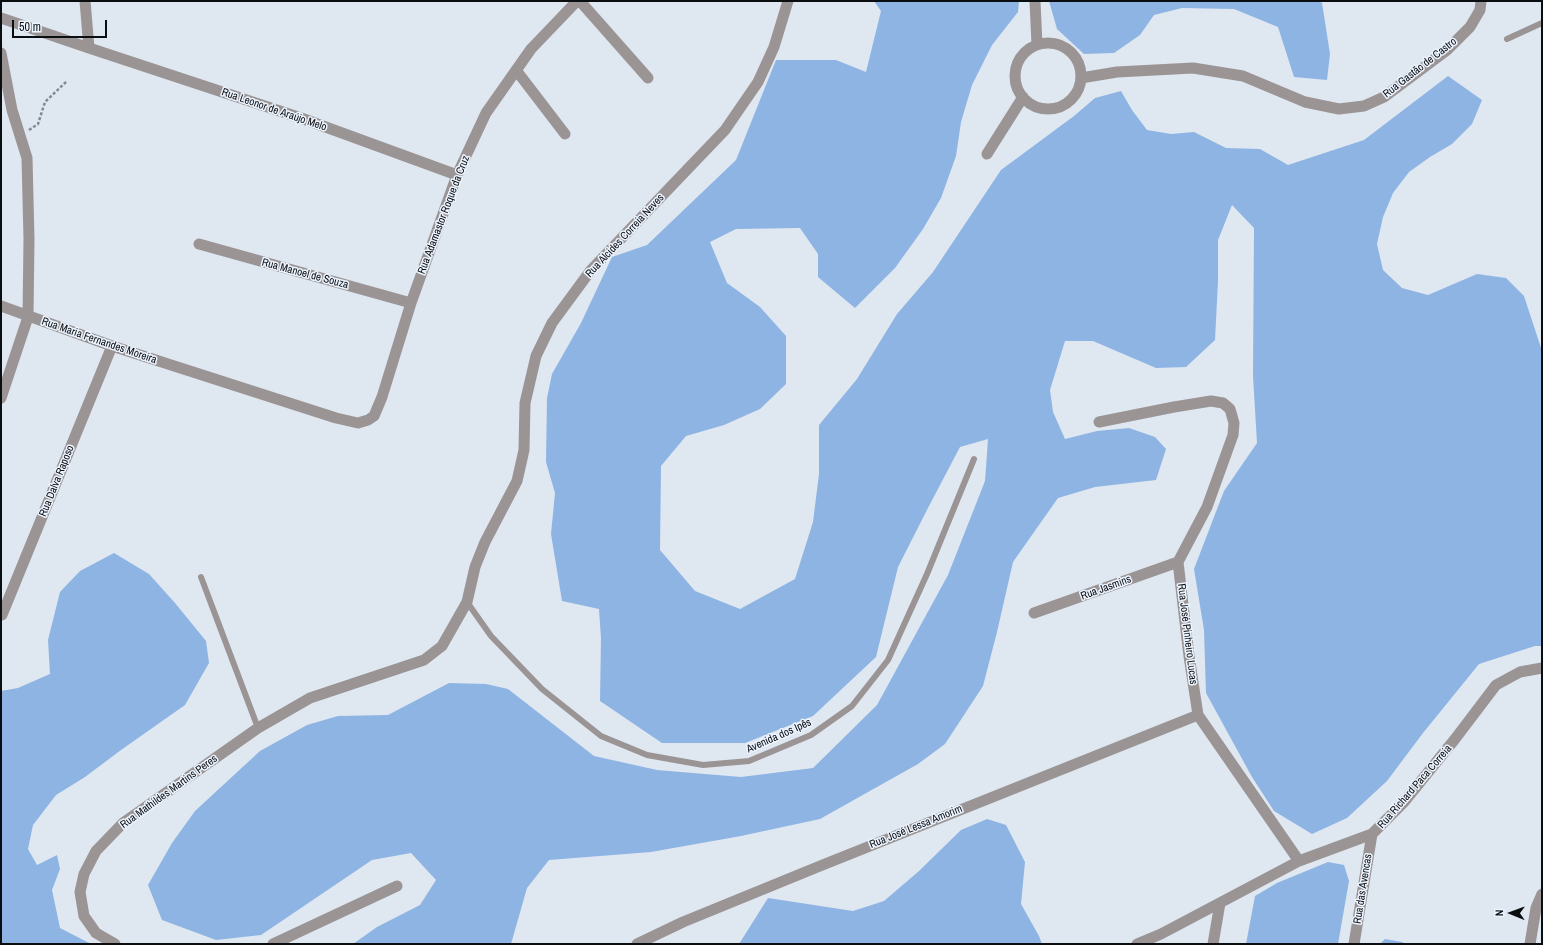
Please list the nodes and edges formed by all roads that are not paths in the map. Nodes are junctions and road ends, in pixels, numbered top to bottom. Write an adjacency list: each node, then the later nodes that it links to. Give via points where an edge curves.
1 (85, 1): 11 (street)
2 (577, 1): 13 (street, Rua Adamastor Roque da Cruz, via 531,49)
3 (580, 1): 14 (street)
4 (788, 1): 31 (street, Rua Alcides Correia Neves, via 774,47 758,82 725,130 591,270 552,323 536,356 526,403 524,450 517,481 485,542 475,567)
5 (1035, 1): 10 (street)
6 (1481, 1): 15 (street, Rua Gastão de Castro, via 1480,10 1470,27 1447,50 1384,97 1364,106 1339,108 1305,102 1244,76 1193,68 1117,72)
7 (1, 18): 11 (street, Rua Leonor de Araújo Melo)
8 (1542, 23): 9 (lane)
9 (1507, 39)
10 (1037, 45): 15 (street, via 1058,44 1067,49 1080,67); 16 (street, via 1020,58 1016,68 1015,78)
11 (90, 48): 19 (street, Rua Leonor de Araújo Melo, via 301,118)
12 (1, 53): 23 (street, Rua Maria Fernandes Moreira, via 12,110 27,158)
13 (516, 70): 17 (street); 19 (street, Rua Adamastor Roque da Cruz, via 486,113)
14 (648, 78)
15 (1081, 78): 16 (street, via 1072,98 1064,105 1053,109 1031,104)
16 (1023, 97): 18 (street)
17 (565, 134)
18 (987, 154)
19 (457, 175): 21 (street, Rua Adamastor Roque da Cruz)
20 (199, 244): 21 (street, Rua Manoel de Souza)
21 (411, 303): 27 (street, Rua Adamastor Roque da Cruz, via 374,416)
22 (1, 306): 23 (street)
23 (28, 317): 24 (street, Rua Maria Fernandes Moreira); 25 (street)
24 (112, 346): 27 (street, Rua Maria Fernandes Moreira); 33 (street, Rua Dalva Raposo)
25 (1, 398)
26 (1099, 422): 29 (street, via 1211,401 1223,403 1230,409 1234,423 1233,435 1207,507)
27 (358, 423)
28 (974, 459): 31 (lane, Avenida dos Ipês, via 927,574 888,660 852,706 811,735 748,761 703,765 647,755 601,736 542,690 491,636)
29 (1178, 562): 32 (street, Rua Jasmins); 35 (street, Rua José Pinheiro Lucas)
30 (201, 577): 36 (lane)
31 (467, 602): 36 (street, Rua Mathildes Martins Peres, via 442,646 424,660 310,698)
32 (1034, 613)
33 (2, 615)
34 (1542, 668): 37 (street, Rua Richard Paca Correia, via 1520,672 1496,685 1404,802)
35 (1198, 715): 38 (street, Rua José Pinheiro Lucas); 45 (street, Rua José Lessa Amorim, via 805,871 682,922)
36 (258, 728): 43 (street, Rua Mathildes Martins Peres, via 123,823 96,850 84,874 80,892 84,916 96,933)
37 (1372, 834): 38 (street, Rua Richard Paca Correia); 48 (street, Rua das Avencas)
38 (1299, 861): 41 (street, Rua Richard Paca Correia)
39 (397, 886): 44 (street)
40 (1542, 894): 49 (street, via 1536,908)
41 (1220, 903): 42 (street, Rua Richard Paca Correia); 47 (street)
42 (1160, 939): 46 (street, Rua Richard Paca Correia)
43 (116, 944)
44 (273, 944)
45 (637, 944)
46 (1137, 944)
47 (1213, 944)
48 (1354, 944)
49 (1530, 944)

